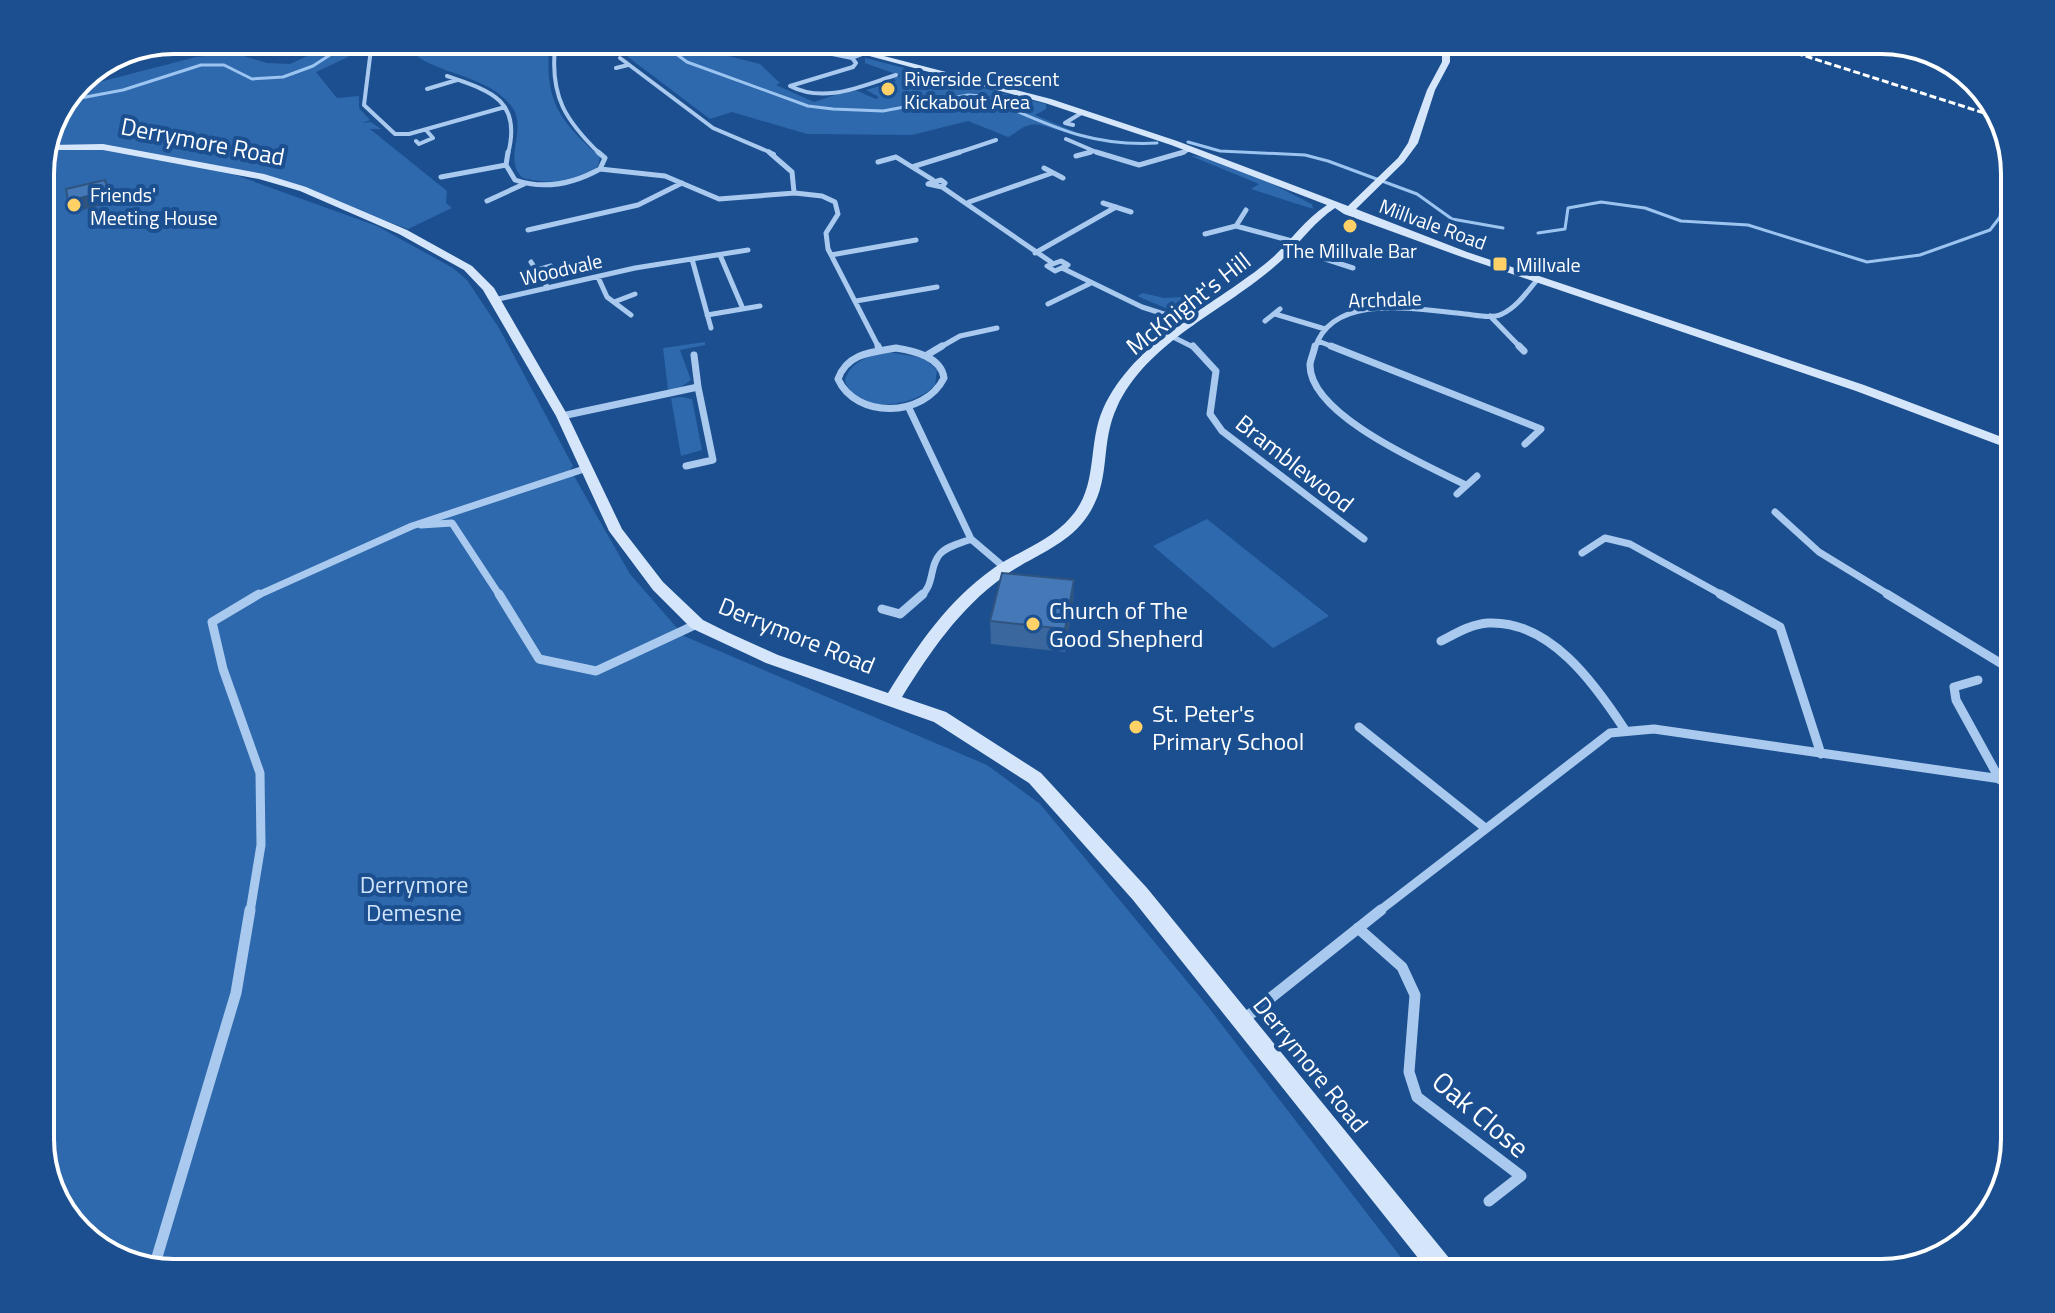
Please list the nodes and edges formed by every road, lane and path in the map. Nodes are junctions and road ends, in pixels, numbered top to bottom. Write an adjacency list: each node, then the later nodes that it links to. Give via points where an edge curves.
1 (371, 54): 20 (street, via 364,105 395,134)
2 (554, 54): 34 (street, via 551,70 563,110 569,124 605,158)
3 (832, 54): 8 (street)
4 (862, 54): 8 (street)
5 (869, 54): 18 (main road, Millvale Road)
6 (1446, 54): 48 (main road, via 1418,133 1401,160)
7 (620, 58): 9 (street)
8 (852, 58): 14 (street, via 856,66)
9 (628, 65): 10 (street); 40 (street, via 713,128 777,155 791,169)
10 (616, 68)
11 (809, 73): 14 (street)
12 (896, 75): 14 (street, via 822,96 808,96 790,86)
13 (447, 76): 15 (street)
14 (819, 78)
15 (458, 80): 16 (street); 17 (street, via 488,92)
16 (427, 89)
17 (505, 107): 20 (street); 31 (street, via 513,132)
18 (1083, 112): 19 (street, via 1065,123); 27 (main road, Millvale Road)
19 (1073, 125)
20 (426, 130): 24 (street, via 433,138)
21 (990, 137): 23 (street)
22 (1066, 139): 28 (street)
23 (996, 140): 25 (street); 32 (street)
24 (416, 141)
25 (1003, 144)
26 (57, 147): 75 (main road, Derrymore Road, via 128,151 239,171 303,189 454,259 488,288)
27 (1190, 149): 28 (street, via 1136,167); 44 (main road, Millvale Road)
28 (1094, 151): 29 (street)
29 (1076, 156)
30 (878, 162): 32 (street, via 896,157)
31 (506, 165): 36 (street); 39 (street)
32 (912, 167): 42 (street, via 945,182 942,187)
33 (1044, 168): 35 (street)
34 (600, 169): 38 (street); 39 (street, via 559,185)
35 (1052, 173): 37 (street); 42 (street)
36 (441, 177)
37 (1063, 178)
38 (682, 183): 40 (street, via 723,200); 49 (street, via 638,205)
39 (524, 184): 41 (street)
40 (794, 192): 61 (street, via 819,194 838,207 825,238)
41 (487, 201)
42 (969, 202): 59 (street)
43 (1103, 203): 45 (street)
44 (1332, 206): 48 (main road, Millvale Road); 57 (main road, McKnight's Hill, via 1309,220)
45 (1116, 207): 47 (street); 59 (street)
46 (1246, 210): 50 (street)
47 (1131, 212)
48 (1348, 212): 68 (main road, Millvale Road)
49 (566, 224): 51 (street); 52 (street)
50 (1236, 226): 54 (street); 57 (street)
51 (528, 230)
52 (568, 232)
53 (901, 234): 56 (street)
54 (1205, 234)
55 (916, 240): 56 (street)
56 (905, 242): 61 (street)
57 (1290, 244): 65 (street); 85 (main road, McKnight's Hill, via 1272,264)
58 (748, 250): 60 (street, Woodvale)
59 (1035, 253): 69 (street, via 1064,262 1064,269)
60 (720, 255): 62 (street, Woodvale); 80 (street)
61 (831, 255): 76 (street)
62 (692, 259): 67 (street, Woodvale); 82 (street)
63 (531, 262): 66 (street)
64 (551, 266): 66 (street)
65 (1353, 268)
66 (537, 270): 71 (street)
67 (598, 277): 71 (street, Woodvale); 77 (street)
68 (1537, 280): 83 (street, via 1507,313); 100 (main road, Millvale Road, via 1860,388)
69 (1091, 283): 78 (street); 85 (street)
70 (937, 287): 72 (street)
71 (548, 288): 75 (street, Woodvale)
72 (927, 289): 74 (street); 76 (street)
73 (635, 294): 77 (street)
74 (932, 297)
75 (494, 300): 99 (main road, Derrymore Road)
76 (856, 301): 93 (street)
77 (614, 302): 81 (street)
78 (1048, 304)
79 (760, 306): 80 (street)
80 (743, 309): 82 (street)
81 (631, 315)
82 (707, 315): 86 (street)
83 (1490, 316): 88 (street, Archdale, via 1360,313 1341,316); 91 (street)
84 (1265, 321): 88 (street, via 1277,311)
85 (1192, 323): 89 (main road, McKnight's Hill)
86 (711, 328)
87 (997, 328): 96 (street, via 960,336)
88 (1325, 329): 90 (street, Archdale)
89 (1173, 337): 110 (street, Bramblewood, via 1200,352 1216,371 1210,414 1222,431); 112 (main road, McKnight's Hill, via 1142,363 1110,410 1102,434 1099,486 1088,506 1074,524)
90 (1318, 341): 101 (street, via 1541,429); 105 (street, Archdale, via 1308,365 1330,406 1381,441)
91 (1515, 343): 92 (street); 94 (street)
92 (1502, 344)
93 (879, 349): 96 (street); 98 (street, via 840,368 837,388 864,405)
94 (1524, 351)
95 (694, 355): 97 (street)
96 (927, 355): 98 (street, via 943,372 942,382 924,400)
97 (698, 387): 99 (street); 102 (street, via 713,460)
98 (908, 406): 109 (street)
99 (562, 416): 103 (main road, Derrymore Road)
100 (2001, 442)
101 (1525, 444)
102 (686, 466)
103 (587, 468): 108 (street); 114 (main road, Derrymore Road, via 616,531 637,561)
104 (1477, 476): 105 (street)
105 (1466, 485): 106 (street)
106 (1457, 494)
107 (1775, 512): 116 (street, via 1819,552)
108 (412, 525): 114 (street, via 452,523 461,532 539,659 596,671); 127 (street, via 292,576 212,622 260,773 261,845 236,993)
109 (971, 539): 112 (street); 113 (street, via 943,551 930,588 910,609 900,614)
110 (1364, 539)
111 (1582, 553): 121 (street, via 1605,538 1630,544 1780,627)
112 (1005, 568): 118 (main road, McKnight's Hill, via 942,622)
113 (882, 609)
114 (697, 624): 118 (main road, Derrymore Road, via 772,659)
115 (1441, 641): 120 (street, via 1487,623 1531,633 1582,671)
116 (2001, 663)
117 (1978, 680): 122 (street, via 1954,687 1956,700)
118 (892, 700): 125 (main road, Derrymore Road, via 940,717 1035,778 1140,894)
119 (1359, 727): 123 (street)
120 (1625, 730): 121 (street, via 1654,729); 123 (street, via 1610,733)
121 (1821, 754): 122 (street)
122 (2000, 780)
123 (1484, 827): 124 (street)
124 (1358, 928): 125 (street); 126 (street, Oak Close, via 1402,967 1415,995 1409,1072 1417,1097 1521,1176)
125 (1242, 1020): 128 (main road, Derrymore Road)
126 (1489, 1201)
127 (157, 1258)
128 (1434, 1259)

